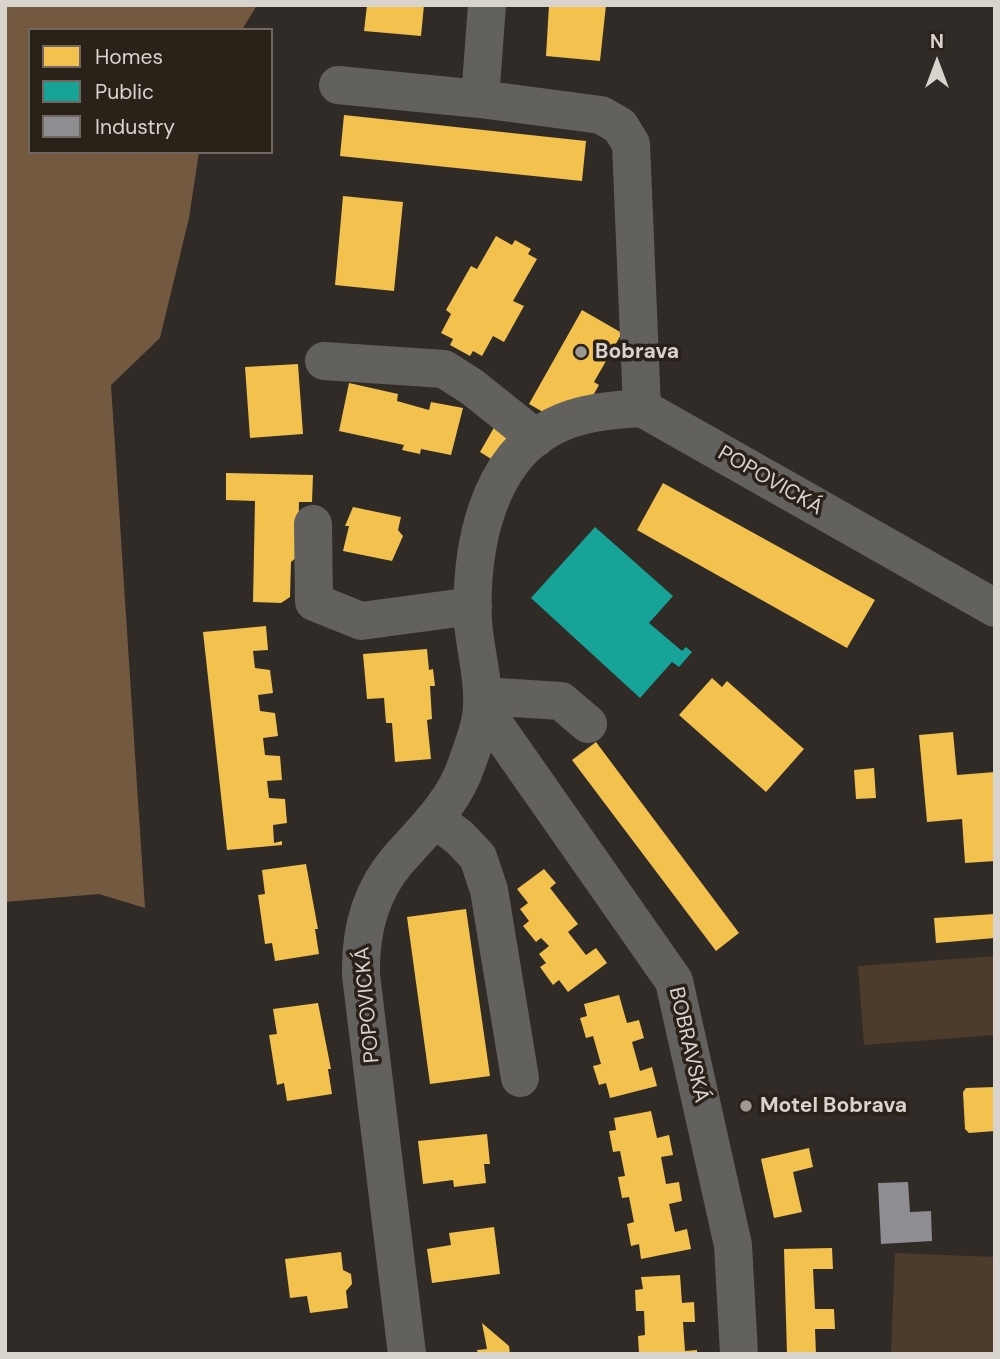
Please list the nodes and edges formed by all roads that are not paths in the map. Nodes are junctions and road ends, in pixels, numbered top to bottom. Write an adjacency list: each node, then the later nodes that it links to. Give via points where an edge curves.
1 (487, 5): 3 (street)
2 (338, 85): 3 (street)
3 (480, 99): 5 (street, via 601,115 620,127 631,144)
4 (324, 361): 6 (street, via 444,369)
5 (642, 408): 6 (street, POPOVICKÁ, via 583,415); 9 (street, POPOVICKÁ)
6 (536, 438): 8 (street, POPOVICKÁ, via 510,467 484,517 475,556)
7 (313, 524): 8 (street, via 314,602 361,621)
8 (473, 606): 10 (street, POPOVICKÁ)
9 (995, 608)
10 (482, 702): 11 (street, via 561,701); 12 (street, POPOVICKÁ, via 459,786); 15 (street, BOBRAVSKÁ, via 674,981 733,1245)
11 (588, 724)
12 (435, 819): 13 (street, via 478,858 489,890); 14 (street, POPOVICKÁ, via 377,891 362,932 361,951)
13 (520, 1078)
14 (407, 1354)
15 (739, 1354)

